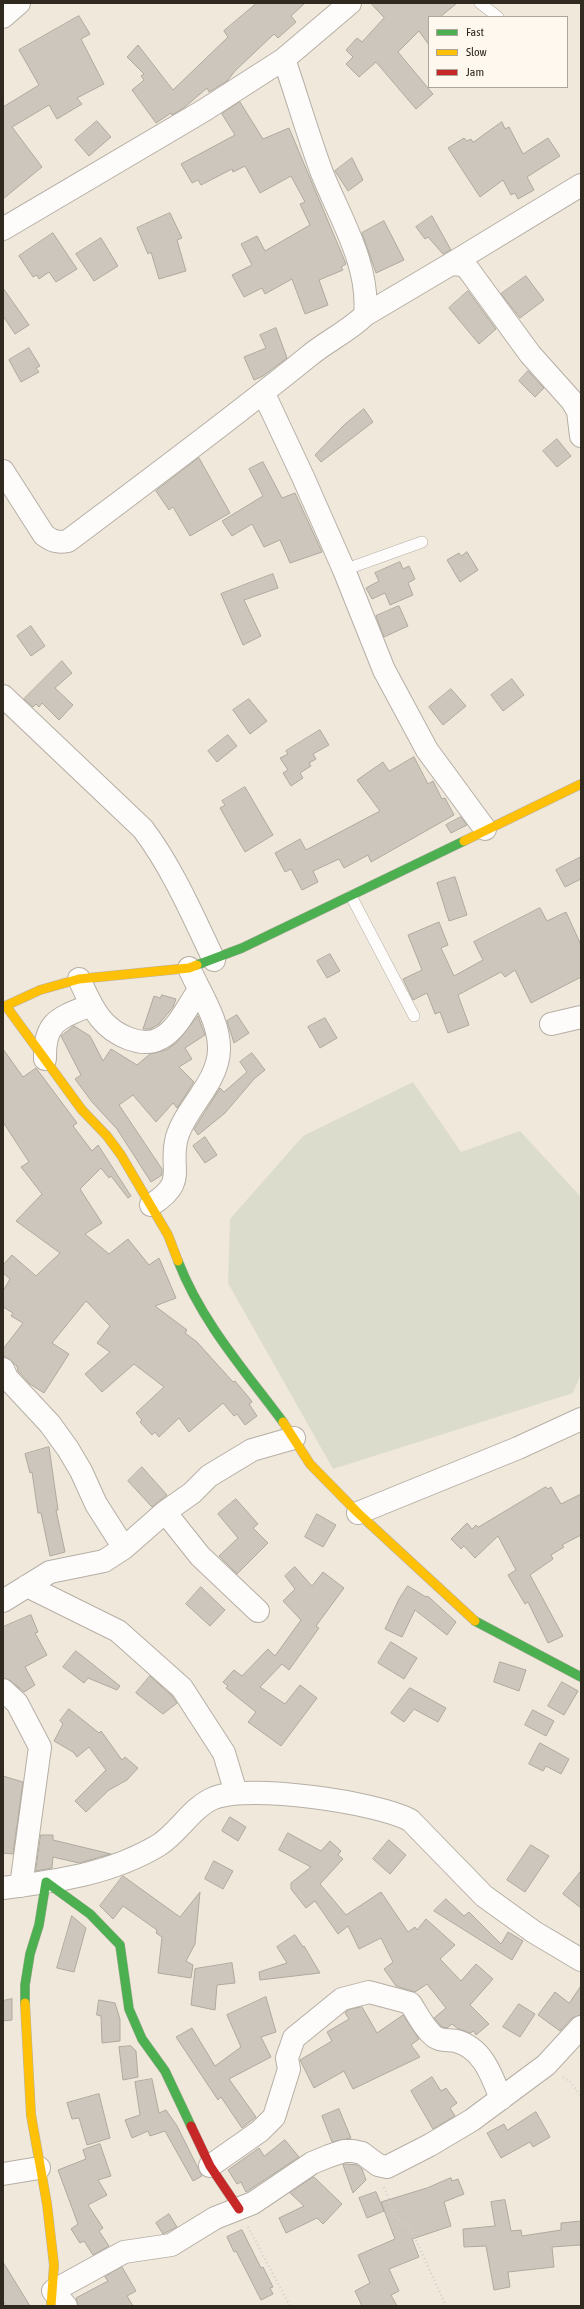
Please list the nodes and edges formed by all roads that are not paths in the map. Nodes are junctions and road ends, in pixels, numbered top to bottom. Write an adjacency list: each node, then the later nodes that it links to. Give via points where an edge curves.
1 (19, 3): 5 (street)
2 (350, 3): 6 (street)
3 (480, 3): 4 (lane)
4 (497, 16)
5 (3, 17)
6 (284, 59): 8 (street, via 183,123); 10 (street, via 322,173 359,262 365,285)
7 (581, 185): 9 (street)
8 (3, 229)
9 (451, 264): 10 (street); 12 (street, via 463,265 468,269 530,354 572,401 578,411)
10 (365, 315): 11 (street, via 310,355)
11 (264, 394): 13 (street, via 68,541 51,541 44,534); 15 (street)
12 (581, 436)
13 (3, 471)
14 (422, 542): 15 (lane)
15 (344, 570): 18 (street, via 384,670 407,716 426,750)
16 (3, 696): 20 (street, via 143,829 189,906)
17 (581, 784): 18 (street)
18 (485, 829): 19 (street)
19 (351, 896): 20 (street); 26 (lane)
20 (214, 960): 21 (street)
21 (189, 968): 22 (street); 23 (street)
22 (79, 979): 24 (street); 25 (street, via 40,990)
23 (199, 990): 24 (street, via 172,1030 161,1039 148,1043 134,1041 116,1032 102,1020); 30 (street, via 218,1033 219,1051 216,1064 177,1138 173,1186 165,1196)
24 (91, 1005): 29 (street, via 59,1018 51,1026 44,1042)
25 (5, 1007): 29 (street)
26 (414, 1016)
27 (581, 1018): 28 (street)
28 (551, 1024)
29 (45, 1059): 30 (street, via 82,1110 112,1142)
30 (151, 1205): 33 (street, via 168,1235 188,1287 200,1309)
31 (3, 1369): 36 (street, via 7,1378 50,1424 68,1449 96,1504)
32 (581, 1420): 35 (street)
33 (294, 1438): 34 (street, via 252,1450 209,1476 192,1493); 35 (street, via 310,1464)
34 (165, 1512): 36 (street); 39 (street, via 200,1556)
35 (358, 1514): 40 (street, via 479,1624)
36 (124, 1548): 37 (street, via 104,1561 50,1572)
37 (27, 1586): 38 (street); 42 (street, via 118,1631 182,1688 224,1753)
38 (3, 1601)
39 (258, 1610)
40 (581, 1676)
41 (3, 1690): 44 (street, via 17,1703 40,1747)
42 (236, 1793): 43 (street, via 214,1799 195,1811 159,1845 84,1876); 45 (street, via 304,1796 395,1812 410,1820 484,1896 534,1932)
43 (46, 1882): 44 (street); 48 (street, via 90,1914 120,1945 129,2009 142,2039 165,2072); 49 (street, via 25,1985 24,2020 31,2115)
44 (12, 1887)
45 (581, 1960)
46 (581, 2027): 47 (street, via 546,2065)
47 (501, 2099): 48 (street, via 487,2064 473,2050 456,2041 443,2041 434,2037 410,2003 369,1992 342,1999 294,2038 287,2058 289,2069 274,2117 260,2131); 51 (street, via 472,2120 387,2167 378,2165 354,2150 344,2151 312,2163 253,2203)
48 (210, 2166): 51 (street)
49 (39, 2168): 50 (street); 52 (street, via 47,2204)
50 (3, 2174)
51 (239, 2208): 52 (street, via 215,2218 171,2245 124,2252)
52 (56, 2301)

